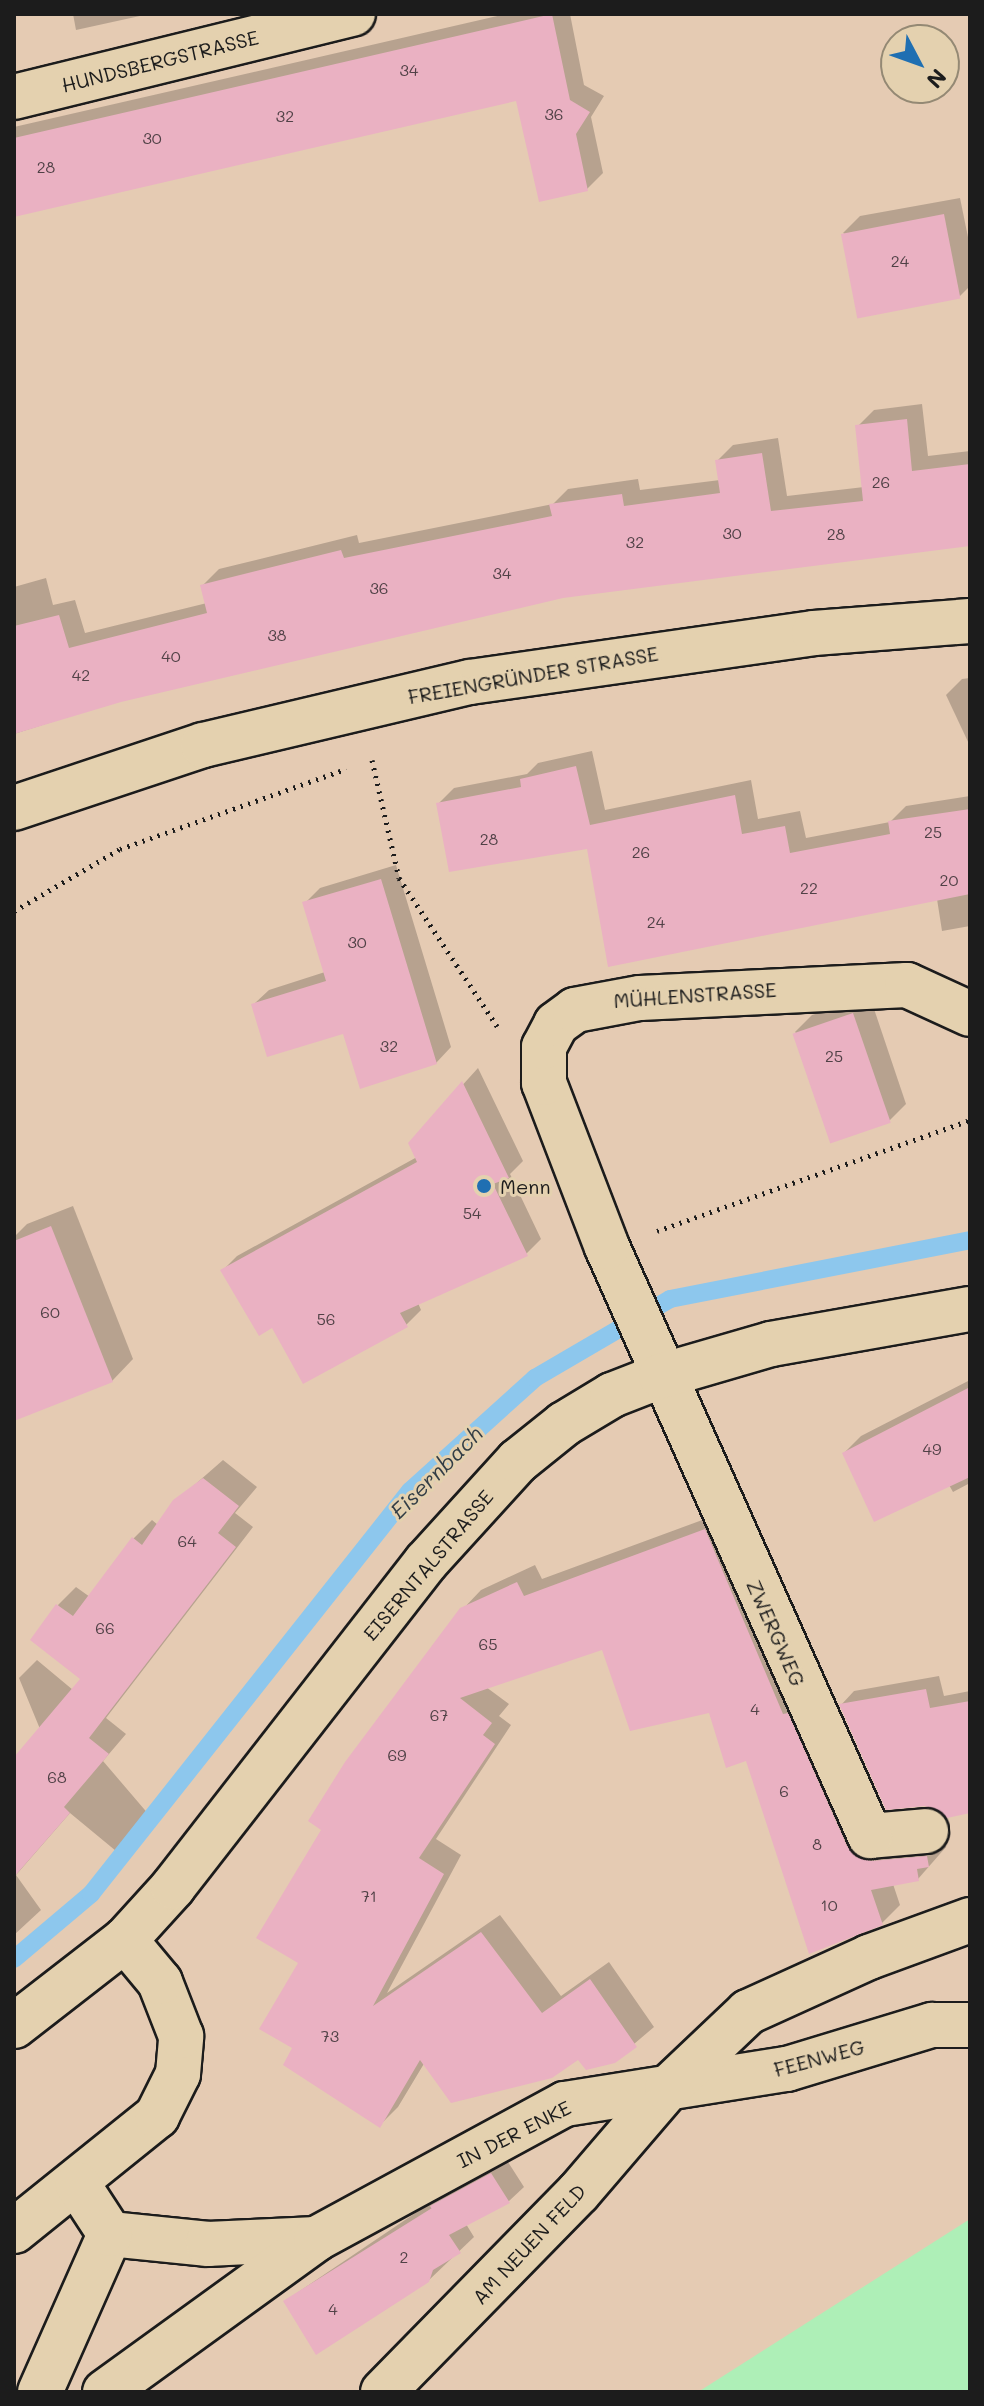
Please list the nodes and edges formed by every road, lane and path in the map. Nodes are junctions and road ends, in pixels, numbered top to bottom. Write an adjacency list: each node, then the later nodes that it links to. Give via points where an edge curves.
1 (353, 14): 2 (street, HUNDSBERGSTRASSE)
2 (14, 97)
3 (970, 621): 6 (street, FREIENGRÜNDER STRASSE, via 814,633 470,682 203,745)
4 (384, 756): 9 (path, via 369,761 399,878 501,1032)
5 (354, 766): 7 (path, via 120,849)
6 (14, 808)
7 (14, 911)
8 (970, 1014): 9 (street, MÜHLENSTRASSE, via 907,985 640,998 575,1010 556,1024)
9 (544, 1047): 11 (street, via 544,1083)
10 (970, 1120): 11 (path)
11 (607, 1247): 13 (street)
12 (970, 1309): 13 (street, EISERNTALSTRASSE)
13 (655, 1360): 14 (street, ZWERGWEG, via 870,1836); 16 (street, EISERNTALSTRASSE, via 564,1424 474,1506 173,1887)
14 (926, 1831)
15 (970, 1920): 19 (street, via 869,1957 748,2012)
16 (125, 1940): 18 (street, EISERNTALSTRASSE); 20 (street, via 160,1982 181,2036 178,2074 157,2116)
17 (970, 2025): 19 (street, FEENWEG, via 932,2025 787,2069)
18 (14, 2026)
19 (667, 2089): 23 (street, IN DER ENKE, via 565,2104); 26 (street, AM NEUEN FELD, via 578,2193)
20 (78, 2185): 21 (street); 22 (street)
21 (14, 2231)
22 (110, 2234): 23 (street, IN DER ENKE, via 208,2244); 24 (street)
23 (316, 2239): 25 (street, IN DER ENKE)
24 (40, 2392)
25 (105, 2392)
26 (383, 2392)

